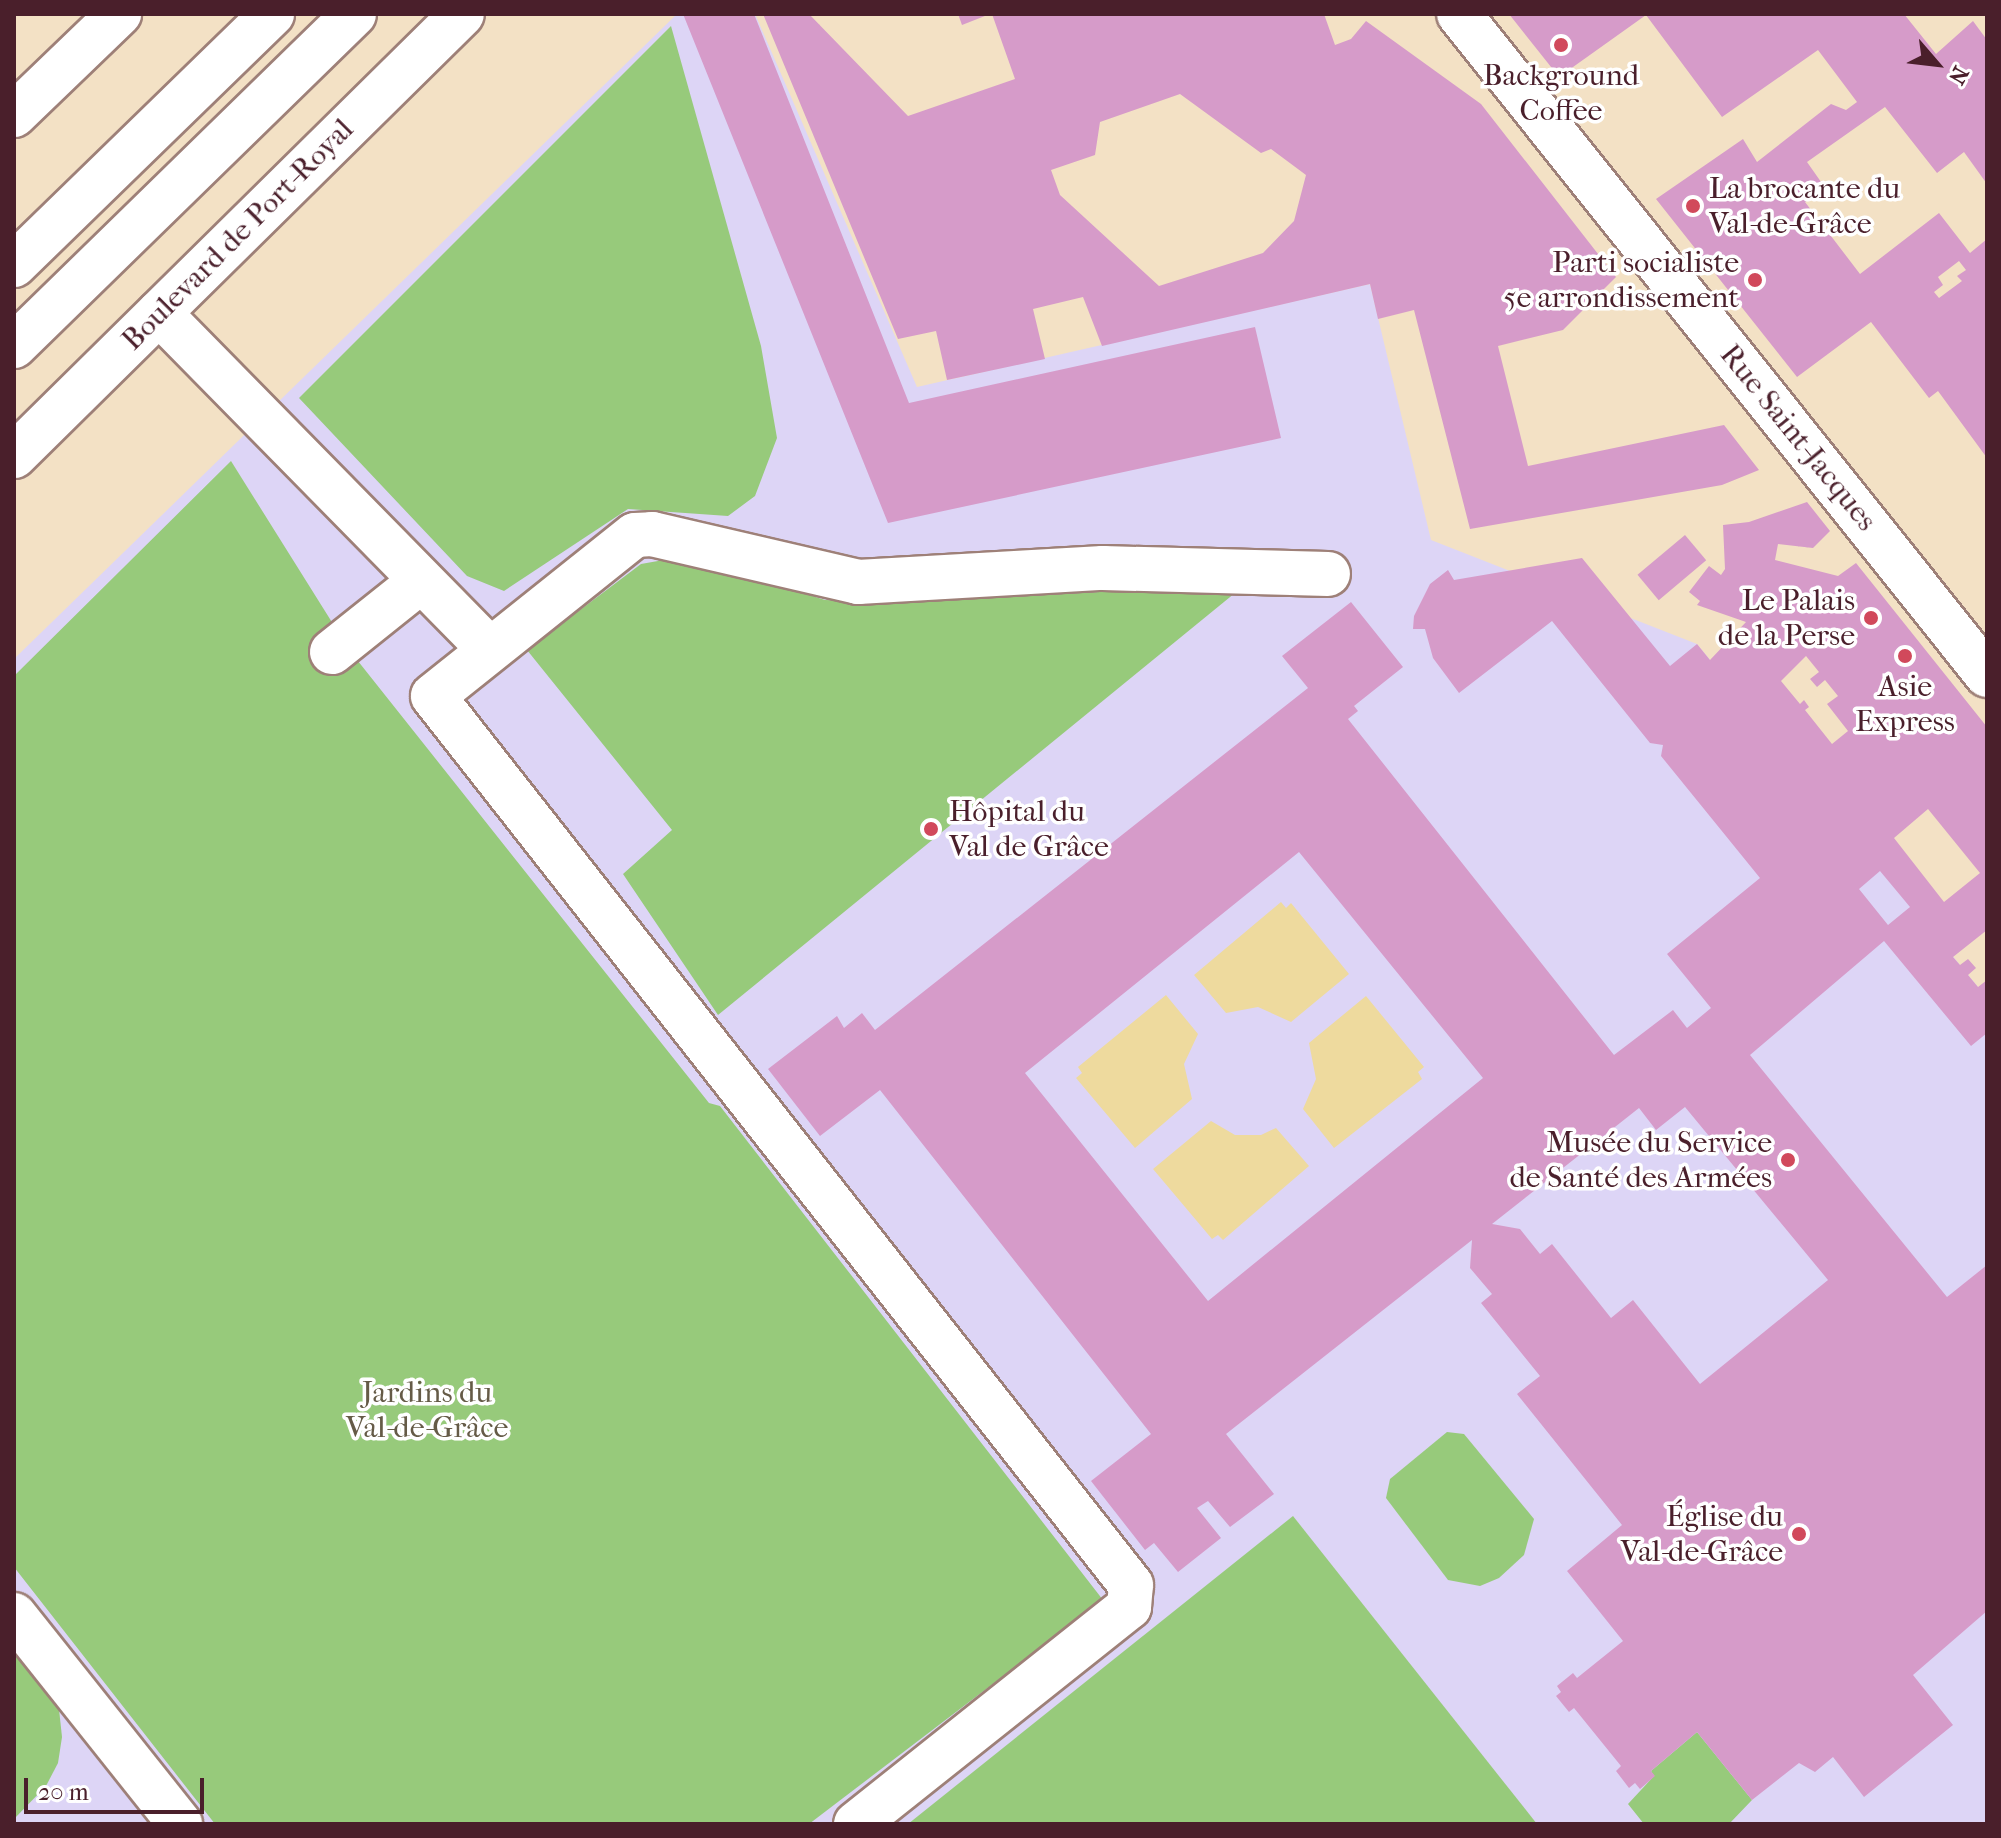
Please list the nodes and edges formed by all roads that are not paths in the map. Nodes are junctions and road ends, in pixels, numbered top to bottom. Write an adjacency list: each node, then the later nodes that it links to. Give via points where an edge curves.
1 (119, 14): 6 (street)
2 (272, 14): 7 (street)
3 (354, 14): 9 (street)
4 (462, 14): 8 (street, Boulevard de Port-Royal)
5 (1459, 14): 15 (street, Rue Saint-Jacques)
6 (14, 115)
7 (14, 265)
8 (159, 313): 10 (street, Boulevard de Port-Royal); 12 (street)
9 (14, 346)
10 (14, 456)
11 (1328, 574): 13 (street, via 1103,568 858,582 652,534 635,535)
12 (421, 581): 13 (street); 14 (street)
13 (490, 650): 18 (street, via 433,696 1133,1590 1129,1607)
14 (332, 652)
15 (1987, 675)
16 (14, 1615): 17 (street)
17 (180, 1824)
18 (856, 1824)

